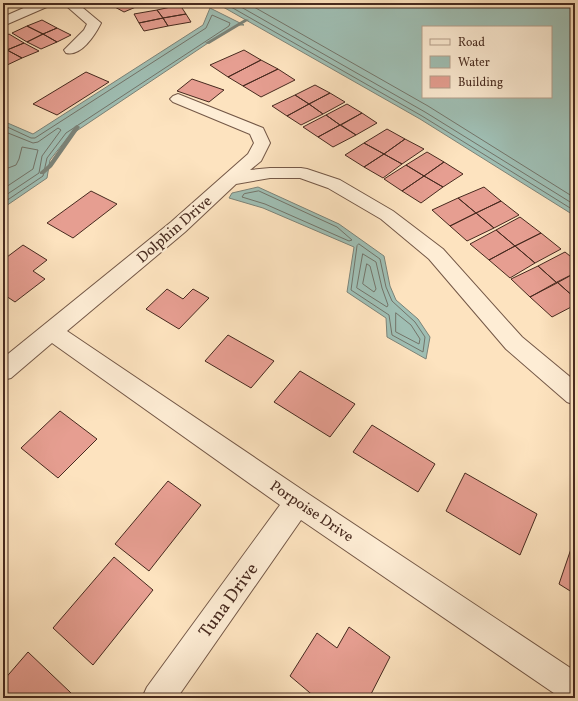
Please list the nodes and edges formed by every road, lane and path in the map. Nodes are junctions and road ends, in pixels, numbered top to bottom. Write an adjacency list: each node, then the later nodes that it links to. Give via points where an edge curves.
1 (45, 3): 3 (street)
2 (68, 3): 4 (street, via 94,24 90,32)
3 (3, 22)
4 (72, 50)
5 (178, 99): 6 (street, Dolphin Drive, via 257,131 262,143 255,157)
6 (230, 179): 7 (street, Dolphin Drive, via 178,227); 9 (street, via 270,173 302,173 334,184 387,215 436,254 514,343)
7 (51, 331): 8 (street, Dolphin Drive); 10 (street, Porpoise Drive)
8 (3, 371)
9 (575, 395)
10 (298, 502): 11 (street, Porpoise Drive); 12 (street, Tuna Drive)
11 (575, 689)
12 (158, 698)

